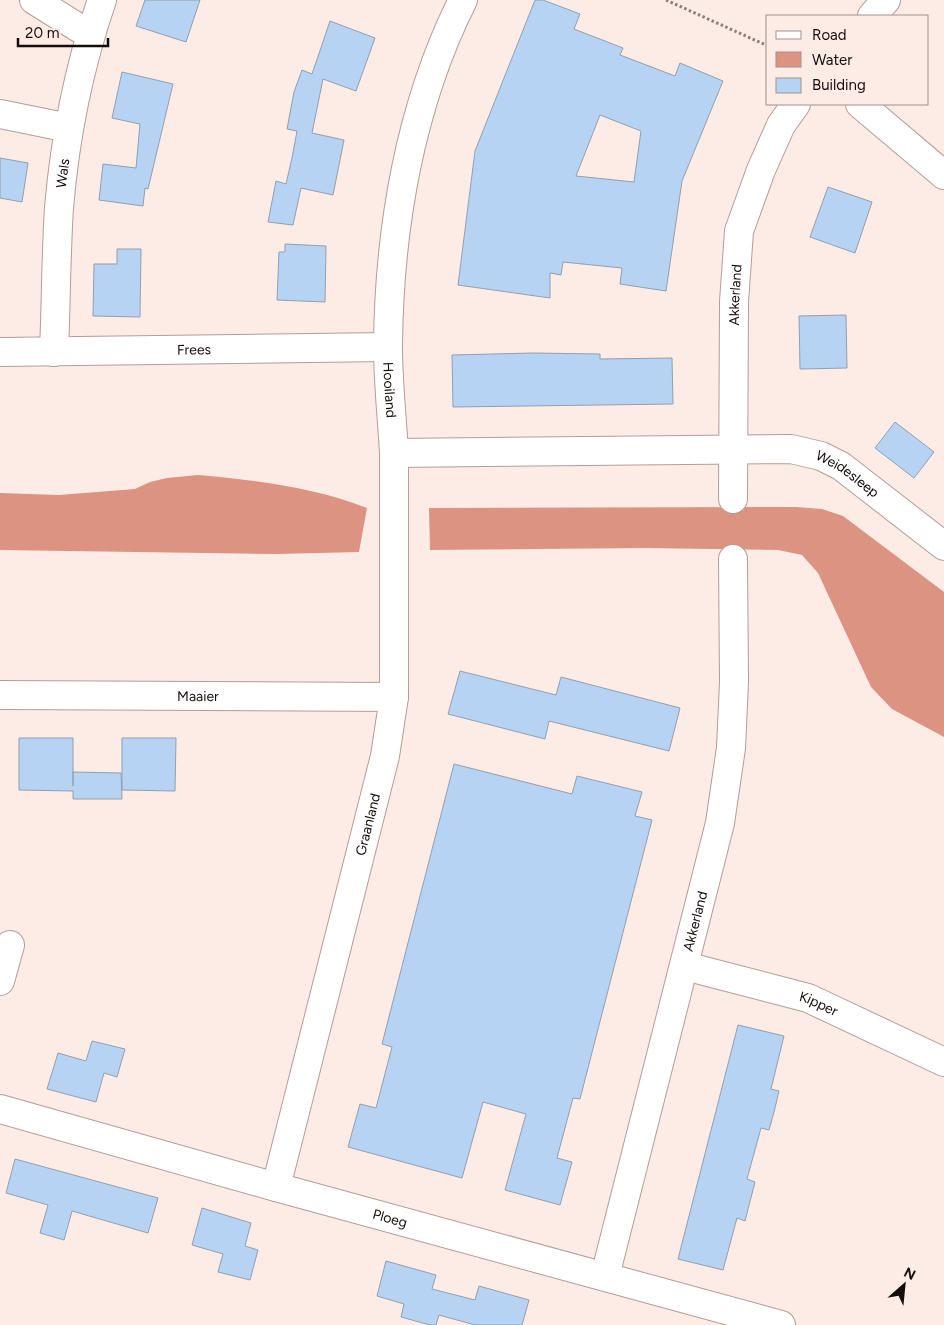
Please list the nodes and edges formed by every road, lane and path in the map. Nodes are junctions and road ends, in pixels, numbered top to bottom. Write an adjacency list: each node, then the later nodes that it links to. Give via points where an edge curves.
1 (34, 0): 7 (street)
2 (102, 0): 7 (street, Wals)
3 (463, 0): 14 (street, Hooiland, via 426,89 409,158 392,271)
4 (666, 0): 8 (path)
5 (886, 0): 6 (street)
6 (873, 15)
7 (90, 35): 12 (street, Wals)
8 (766, 45)
9 (795, 105): 17 (street, Akkerland, via 781,125 760,170 739,232 734,302)
10 (861, 105): 13 (street)
11 (0, 114): 12 (street)
12 (69, 128): 16 (street, Wals, via 59,208)
13 (944, 175)
14 (388, 347): 16 (street, Frees); 18 (street, Hooiland)
15 (0, 352): 16 (street, Frees)
16 (54, 352)
17 (733, 450): 18 (street); 19 (street, Akkerland); 20 (street, Weidesleep, via 791,449 822,456 841,466)
18 (394, 453): 23 (street, Graanland)
19 (733, 499)
20 (944, 546)
21 (733, 559): 25 (street, Akkerland, via 731,748 720,823)
22 (0, 695): 23 (street, Maaier)
23 (394, 697): 29 (street, Graanland, via 385,756)
24 (10, 945): 26 (street)
25 (685, 966): 27 (street, Kipper, via 808,998); 30 (street, Akkerland)
26 (0, 981)
27 (944, 1062)
28 (0, 1109): 29 (street, Ploeg)
29 (276, 1187): 30 (street, Ploeg)
30 (605, 1276): 31 (street, Ploeg)
31 (781, 1325)

